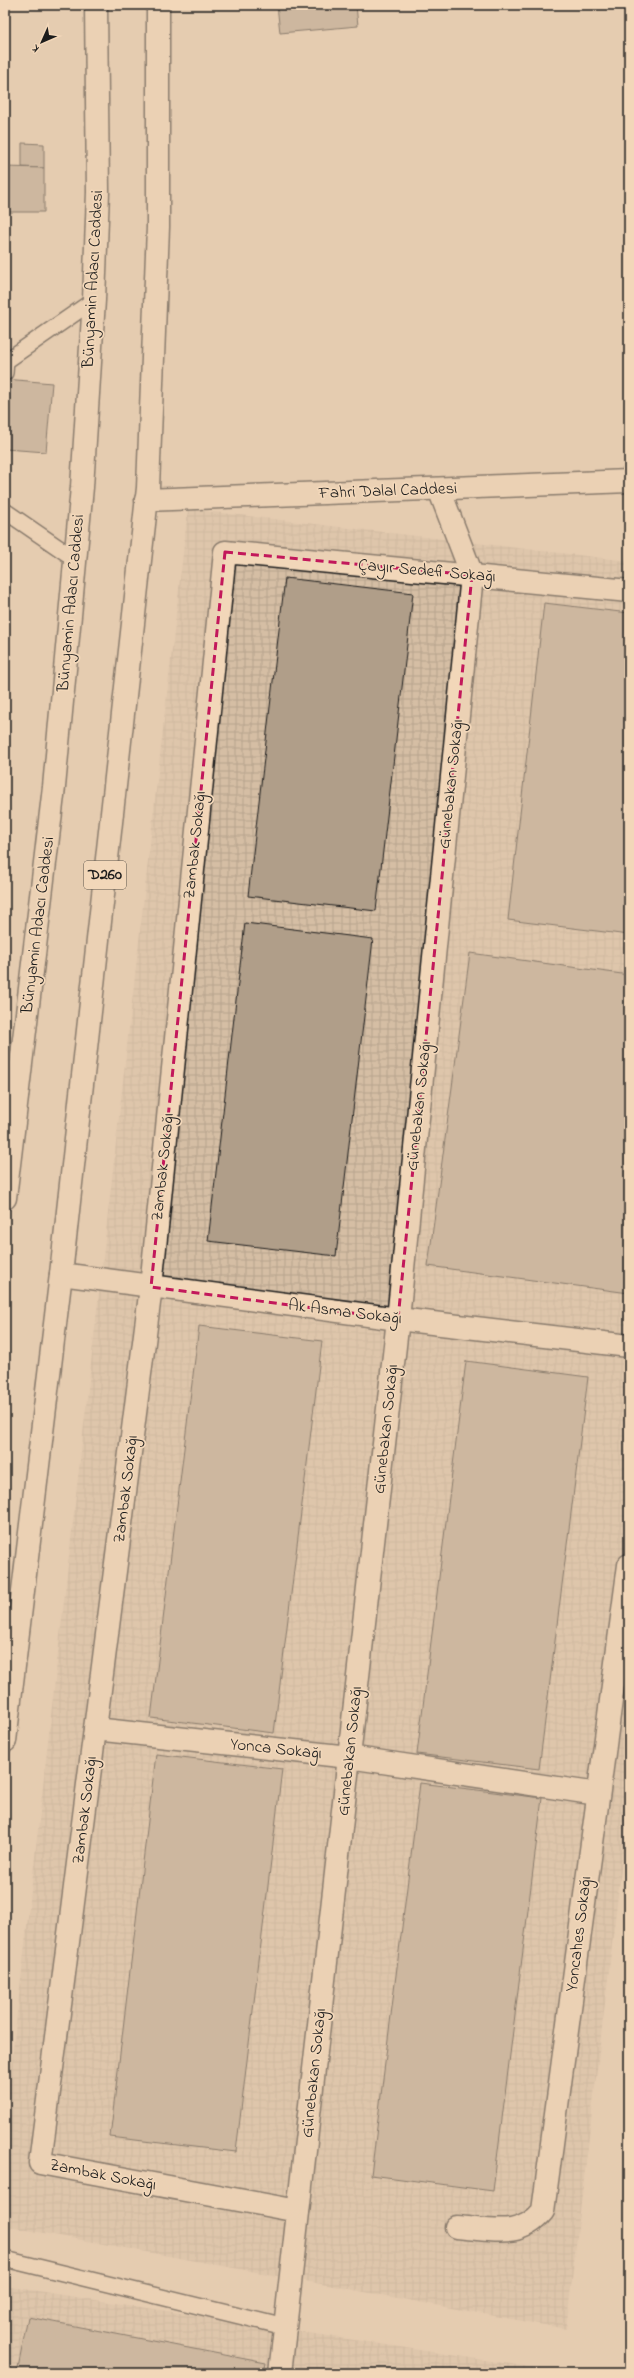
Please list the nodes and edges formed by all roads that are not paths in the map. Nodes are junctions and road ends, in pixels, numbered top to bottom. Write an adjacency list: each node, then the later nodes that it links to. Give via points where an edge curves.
1 (96, 5): 3 (street, Bünyamin Adacı Caddesi, via 98,192)
2 (158, 5): 7 (street, D260, via 158,227)
3 (94, 300): 4 (lane, via 6,362); 10 (street, Bünyamin Adacı Caddesi, via 82,487)
4 (5, 373)
5 (629, 481): 6 (street, Fahri Dalal Caddesi)
6 (439, 489): 7 (street, Fahri Dalal Caddesi); 11 (street, Günebakan Sokağı)
7 (146, 500): 14 (street, D260)
8 (5, 511): 10 (lane)
9 (225, 552): 11 (street, Çayır Sedefi Sokağı); 15 (street, Zambak Sokağı)
10 (74, 560): 13 (street, Bünyamin Adacı Caddesi, via 54,787)
11 (472, 575): 12 (street, Çayır Sedefi Sokağı); 16 (street, Günebakan Sokağı)
12 (629, 591)
13 (5, 1198)
14 (61, 1274): 15 (street, Ak Asma Sokağı); 20 (street, D260)
15 (151, 1287): 16 (street, Ak Asma Sokağı); 19 (street, Zambak Sokağı)
16 (398, 1319): 17 (street, Ak Asma Sokağı); 21 (street, Günebakan Sokağı)
17 (629, 1346)
18 (629, 1565): 22 (street, Yoncahes Sokağı)
19 (95, 1729): 21 (street, Yonca Sokağı); 23 (street, Zambak Sokağı, via 40,2163)
20 (5, 1741)
21 (350, 1757): 22 (street, Yonca Sokağı); 23 (street, Günebakan Sokağı)
22 (598, 1794): 24 (street, Yoncahes Sokağı, via 543,2211 526,2227 508,2231)
23 (298, 2211): 26 (street, Günebakan Sokağı)
24 (456, 2227)
25 (5, 2258): 26 (lane)
26 (285, 2327): 27 (street, Günebakan Sokağı)
27 (280, 2373)

